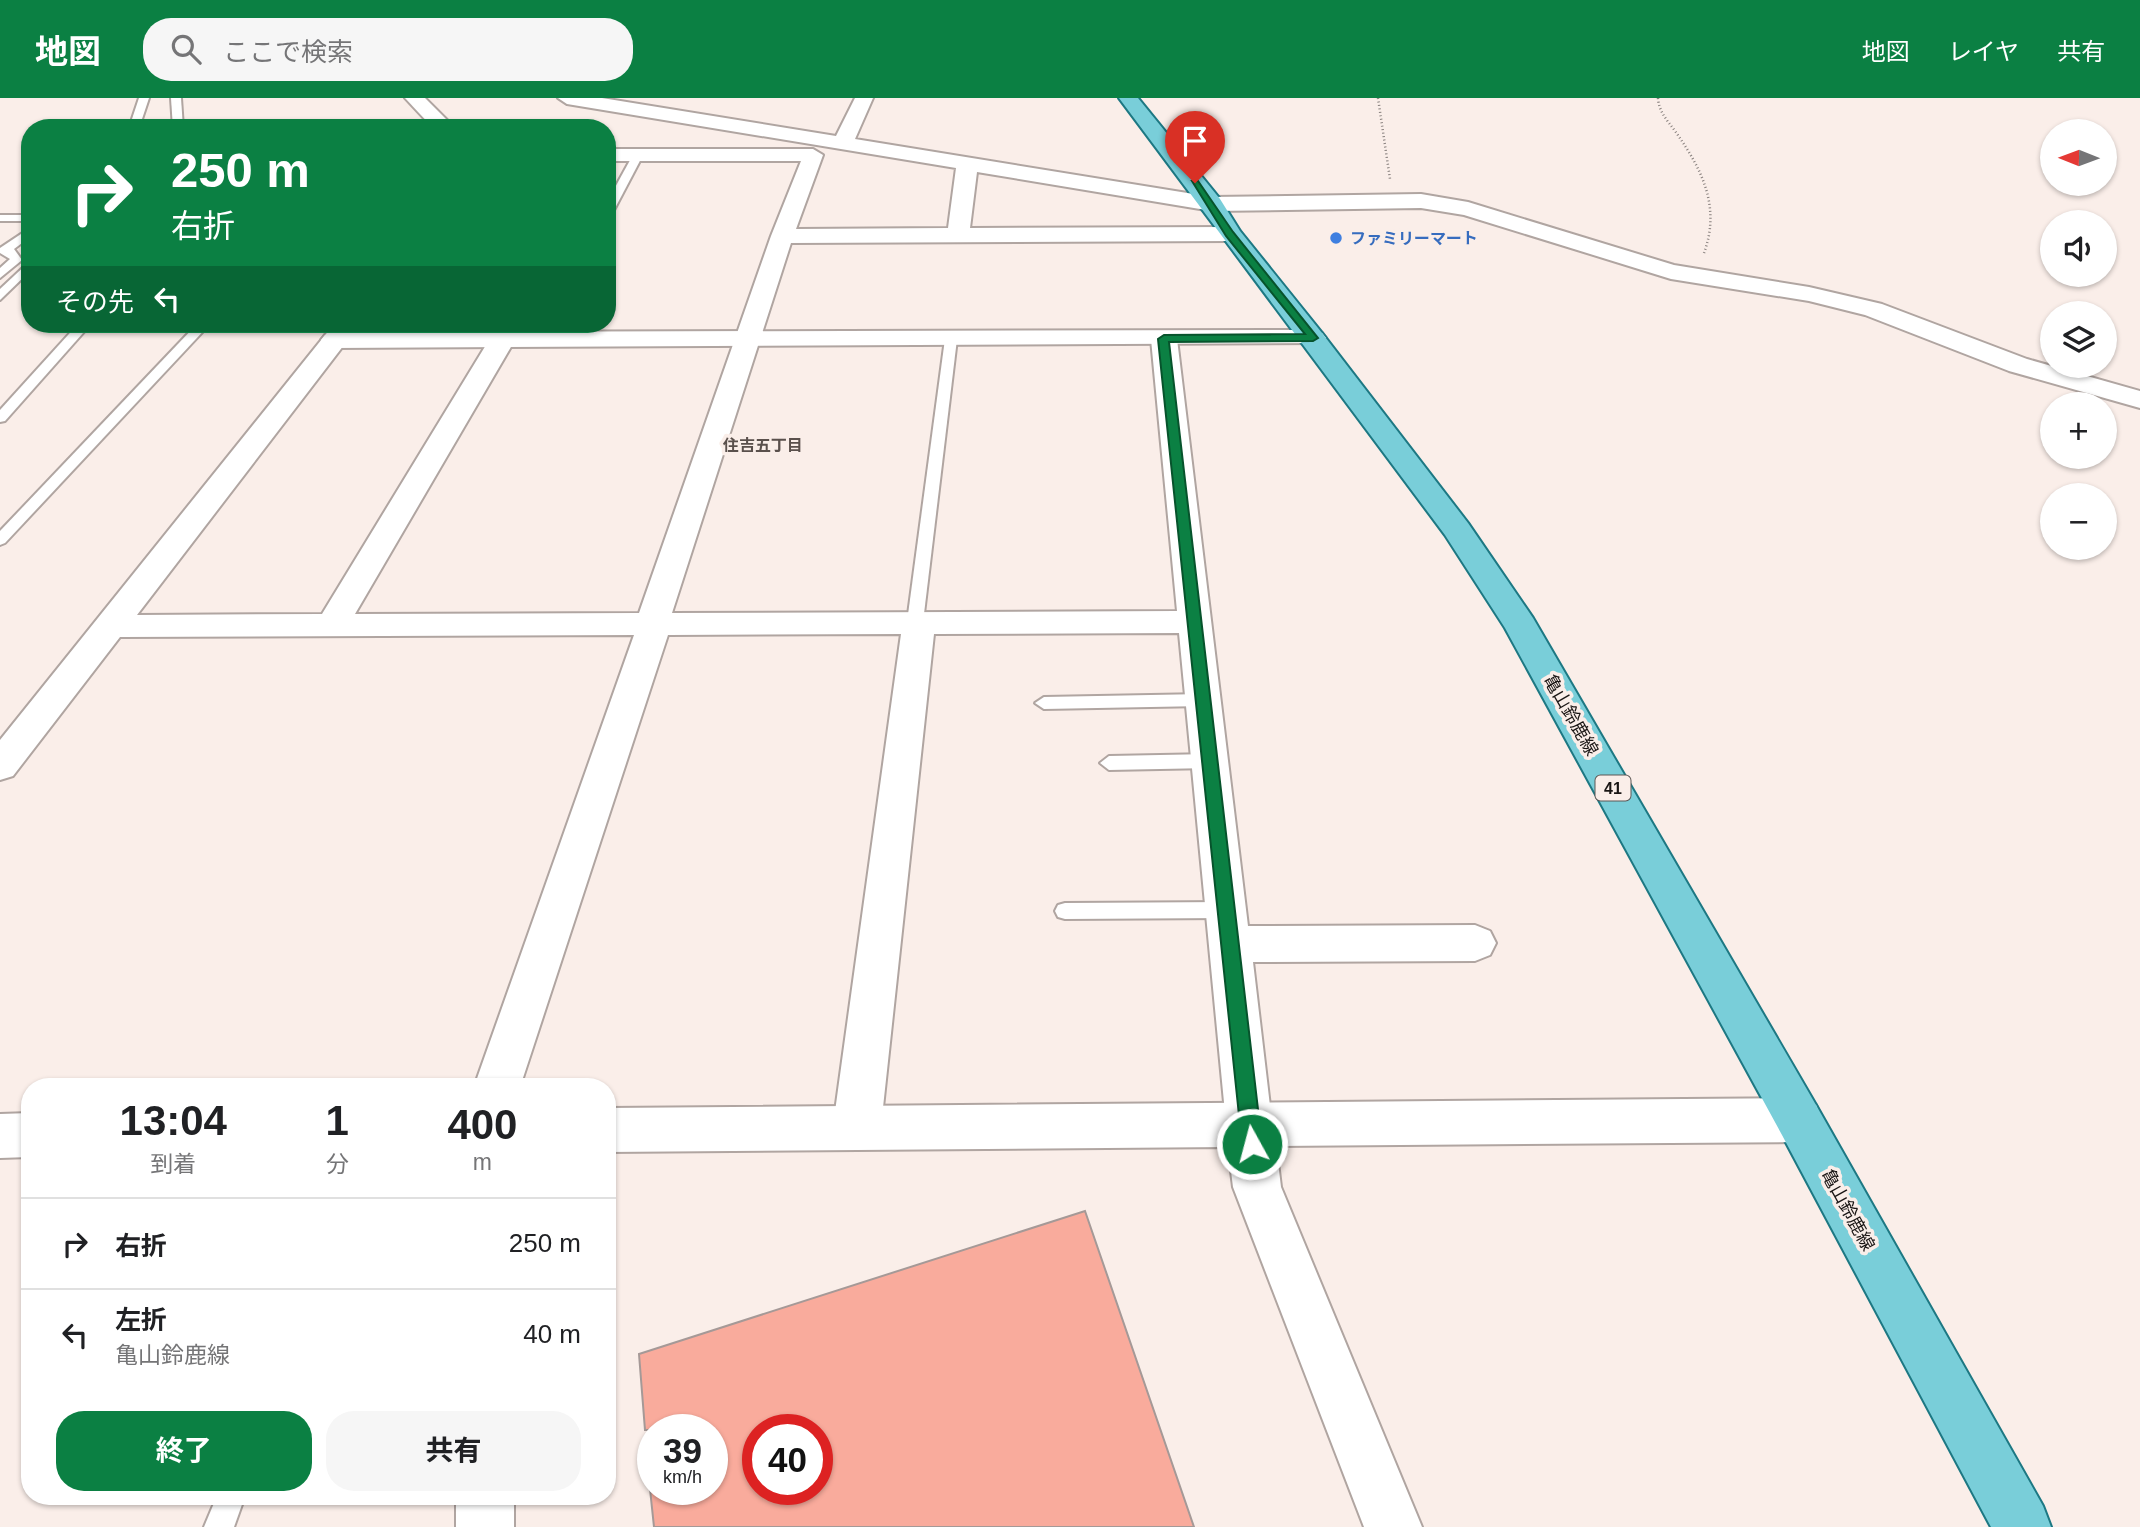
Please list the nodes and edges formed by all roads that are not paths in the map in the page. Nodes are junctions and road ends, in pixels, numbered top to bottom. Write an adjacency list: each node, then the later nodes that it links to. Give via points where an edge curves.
1 (144, 98): 9 (lane)
2 (176, 98): 10 (lane)
3 (414, 98): 11 (street)
4 (567, 98): 7 (street)
5 (864, 98): 14 (street)
6 (1127, 99): 22 (main road, 亀山鈴鹿線 / 41)
7 (634, 103): 12 (street); 13 (street)
8 (734, 106): 13 (street)
9 (137, 119)
10 (177, 119)
11 (436, 119)
12 (616, 119)
13 (721, 123): 14 (street)
14 (838, 142): 17 (street); 18 (street)
15 (616, 155): 16 (street)
16 (638, 155): 17 (street); 19 (lane)
17 (813, 155): 24 (street)
18 (967, 164): 22 (street); 23 (street)
19 (616, 195)
20 (0, 218): 21 (lane)
21 (21, 218)
22 (1221, 219): 23 (street); 35 (main road, 亀山鈴鹿線 / 41); 40 (street, via 1242,206 1393,200 1468,209 1622,259 1873,309 2018,365)
23 (958, 235): 24 (street)
24 (782, 236): 36 (street)
25 (21, 238): 26 (lane, via 4,251 16,260)
26 (0, 274)
27 (21, 274): 28 (lane)
28 (0, 296)
29 (77, 333): 41 (lane)
30 (196, 333): 42 (lane)
31 (339, 333): 47 (street)
32 (360, 333): 39 (street)
33 (538, 333): 39 (street)
34 (572, 333): 36 (street)
35 (1313, 338): 38 (street); 57 (main road, 亀山鈴鹿線 / 41, via 1457,530 1521,626)
36 (749, 339): 37 (street); 45 (street)
37 (951, 339): 38 (street); 43 (lane)
38 (1164, 339): 44 (street)
39 (502, 340): 46 (street)
40 (2140, 400)
41 (0, 418)
42 (0, 540)
43 (917, 622): 44 (street); 45 (street); 59 (street)
44 (1196, 622): 48 (street)
45 (652, 623): 46 (street); 56 (street)
46 (332, 625): 47 (street)
47 (107, 626): 52 (street)
48 (1204, 700): 49 (lane); 50 (street)
49 (1044, 703)
50 (1211, 761): 51 (lane); 54 (street)
51 (1109, 763)
52 (0, 766)
53 (1065, 911): 54 (lane)
54 (1229, 927): 55 (street); 58 (street)
55 (1475, 943)
56 (500, 1078)
57 (1799, 1120): 58 (street); 68 (main road, 亀山鈴鹿線 / 41)
58 (1249, 1123): 59 (street); 67 (street, via 1257,1187)
59 (857, 1126): 60 (street)
60 (616, 1130)
61 (21, 1135): 62 (street)
62 (0, 1136)
63 (228, 1505): 65 (lane)
64 (485, 1505): 66 (street)
65 (219, 1527)
66 (485, 1527)
67 (1393, 1527)
68 (2022, 1527)

